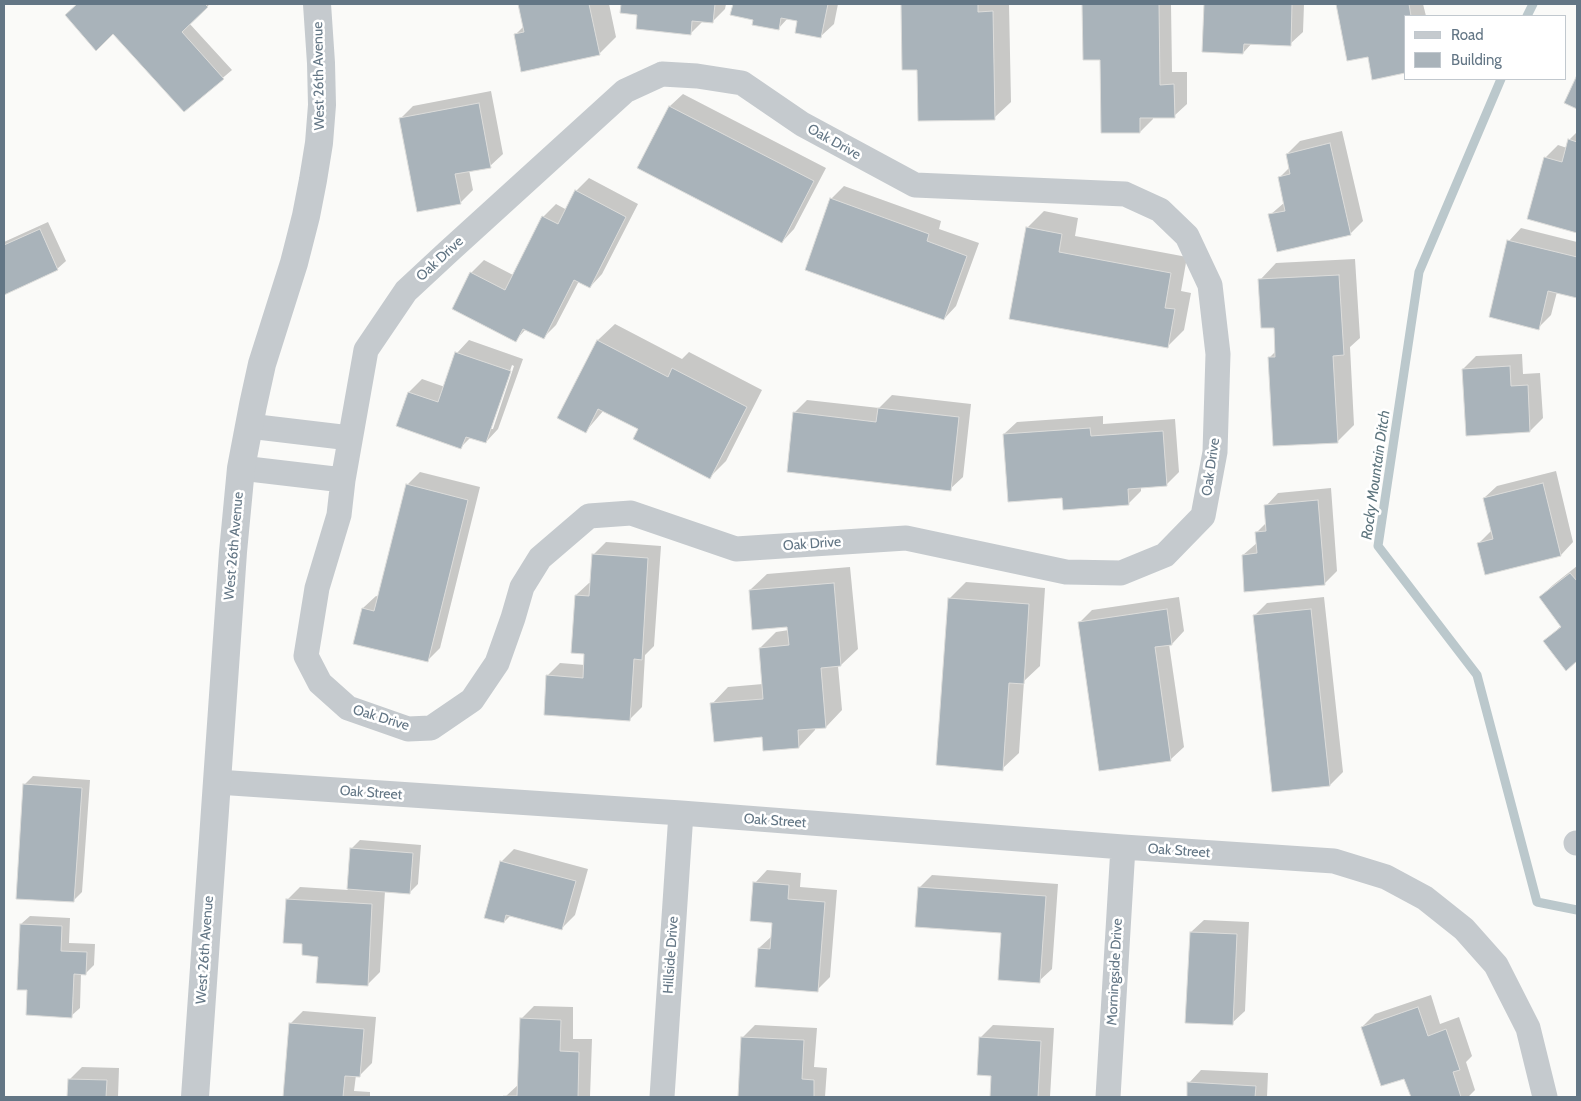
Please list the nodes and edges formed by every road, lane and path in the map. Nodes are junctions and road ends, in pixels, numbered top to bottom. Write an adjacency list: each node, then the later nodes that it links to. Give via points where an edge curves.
1 (317, 4): 2 (street, West 26th Avenue, via 322,105 319,143 306,216 262,364)
2 (249, 426): 3 (street); 4 (street, West 26th Avenue)
3 (350, 438): 5 (street, Oak Drive); 5 (street, Oak Drive, via 366,350 406,291 625,91 662,74 742,83 802,124 914,186 1125,194 1160,210 1187,236 1210,285 1218,354 1215,452 1203,516 1165,555 1121,573 1066,572 906,538 736,549 632,512 589,516 540,558 522,587 497,663 472,700 431,728 408,728 348,708 320,683 306,656 317,588 339,515)
4 (241, 468): 5 (street); 6 (street, West 26th Avenue)
5 (342, 480)
6 (217, 782): 7 (street, Oak Street); 9 (street, West 26th Avenue)
7 (681, 814): 8 (street, Oak Street); 10 (street, Hillside Drive)
8 (1122, 847): 11 (street, Morningside Drive); 12 (street, Oak Street, via 1334,861 1386,877 1424,898 1464,929 1496,965 1528,1028)
9 (195, 1097)
10 (662, 1097)
11 (1108, 1097)
12 (1545, 1097)

